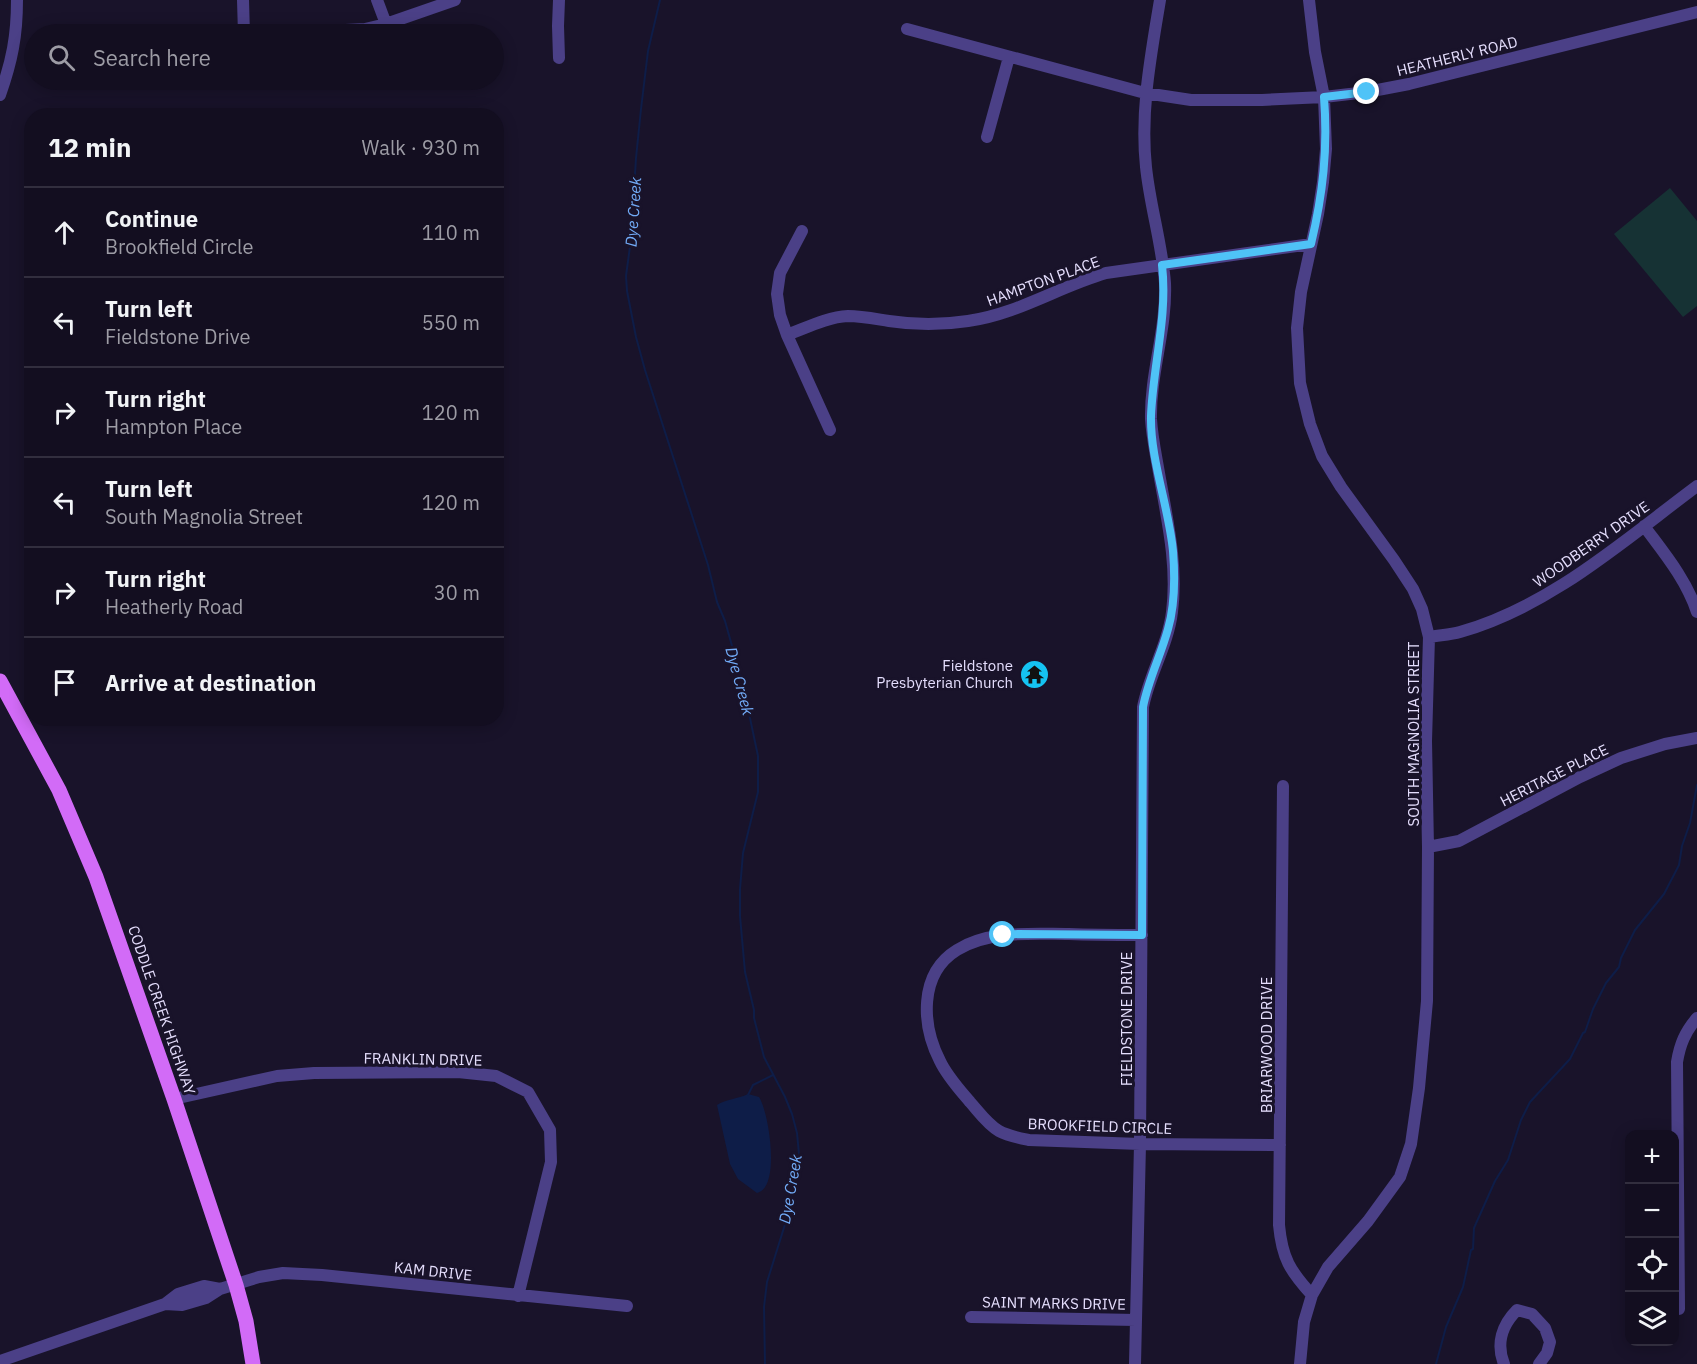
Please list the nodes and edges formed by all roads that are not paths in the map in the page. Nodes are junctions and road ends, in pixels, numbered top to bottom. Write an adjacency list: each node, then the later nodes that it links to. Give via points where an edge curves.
1 (17, 0): 15 (street, via 17,30)
2 (243, 0): 9 (street)
3 (377, 0): 10 (street)
4 (455, 0): 10 (street)
5 (559, 0): 13 (street)
6 (1160, 0): 14 (street, FIELDSTONE DRIVE)
7 (1309, 0): 16 (street, SOUTH MAGNOLIA STREET, via 1314,52)
8 (1697, 12): 16 (street, HEATHERLY ROAD, via 1409,84)
9 (244, 24)
10 (386, 24)
11 (907, 29): 12 (street, HEATHERLY ROAD)
12 (1009, 57): 14 (street, HEATHERLY ROAD); 17 (street)
13 (559, 58)
14 (1145, 93): 16 (street, HEATHERLY ROAD, via 1191,100); 20 (street, FIELDSTONE DRIVE, via 1146,165)
15 (0, 95)
16 (1324, 97): 19 (street, SOUTH MAGNOLIA STREET, via 1323,183)
17 (987, 136)
18 (802, 231): 21 (street, via 780,273 777,294)
19 (1311, 244): 20 (street, HAMPTON PLACE); 26 (street, SOUTH MAGNOLIA STREET, via 1297,328 1300,383 1310,424 1322,456 1341,487 1413,589)
20 (1162, 265): 21 (street, HAMPTON PLACE, via 1098,275 1009,312 971,321 917,324 847,316); 33 (street, FIELDSTONE DRIVE, via 1163,315 1151,418 1173,551 1173,579 1172,612 1143,707)
21 (787, 336): 22 (street)
22 (830, 430)
23 (1697, 486): 24 (street, WOODBERRY DRIVE)
24 (1644, 526): 25 (street, via 1676,569); 26 (street, WOODBERRY DRIVE, via 1529,605 1458,633)
25 (1697, 612)
26 (1429, 637): 32 (street, SOUTH MAGNOLIA STREET)
27 (0, 681): 28 (main road, CODDLE CREEK HIGHWAY)
28 (24, 725)
29 (24, 726): 35 (main road, CODDLE CREEK HIGHWAY, via 59,790 96,877)
30 (1697, 738): 32 (street, HERITAGE PLACE, via 1622,758 1459,841)
31 (1283, 786): 37 (street, BRIARWOOD DRIVE)
32 (1428, 847): 40 (street, SOUTH MAGNOLIA STREET, via 1427,1001 1412,1144 1400,1177 1328,1267)
33 (1142, 935): 36 (street, FIELDSTONE DRIVE); 36 (street, BROOKFIELD CIRCLE, via 1018,934 975,941 940,966 929,985 926,1010 930,1037 940,1062 998,1131 1029,1140)
34 (1697, 1018): 39 (street, via 1679,1046 1677,1062)
35 (174, 1099): 38 (main road, CODDLE CREEK HIGHWAY); 41 (street, FRANKLIN DRIVE, via 277,1076 314,1073 458,1072 496,1076 528,1092 550,1130 551,1162)
36 (1140, 1144): 37 (street, BROOKFIELD CIRCLE); 44 (street, FIELDSTONE DRIVE)
37 (1281, 1145): 40 (street, BRIARWOOD DRIVE, via 1281,1245 1288,1265)
38 (236, 1285): 41 (street, KAM DRIVE, via 283,1273); 45 (street, KAM DRIVE, via 182,1305 165,1304); 46 (main road, CODDLE CREEK HIGHWAY)
39 (1679, 1292)
40 (1312, 1295): 48 (street, SOUTH MAGNOLIA STREET, via 1304,1322)
41 (518, 1296): 42 (street, KAM DRIVE)
42 (627, 1306)
43 (971, 1317): 44 (street, SAINT MARKS DRIVE)
44 (1136, 1320): 47 (street, FIELDSTONE DRIVE)
45 (0, 1361)
46 (253, 1364)
47 (1135, 1364)
48 (1300, 1364)
49 (1504, 1364): 50 (street, via 1500,1343 1507,1320 1517,1310 1532,1314 1545,1328 1550,1342)
50 (1539, 1364)

